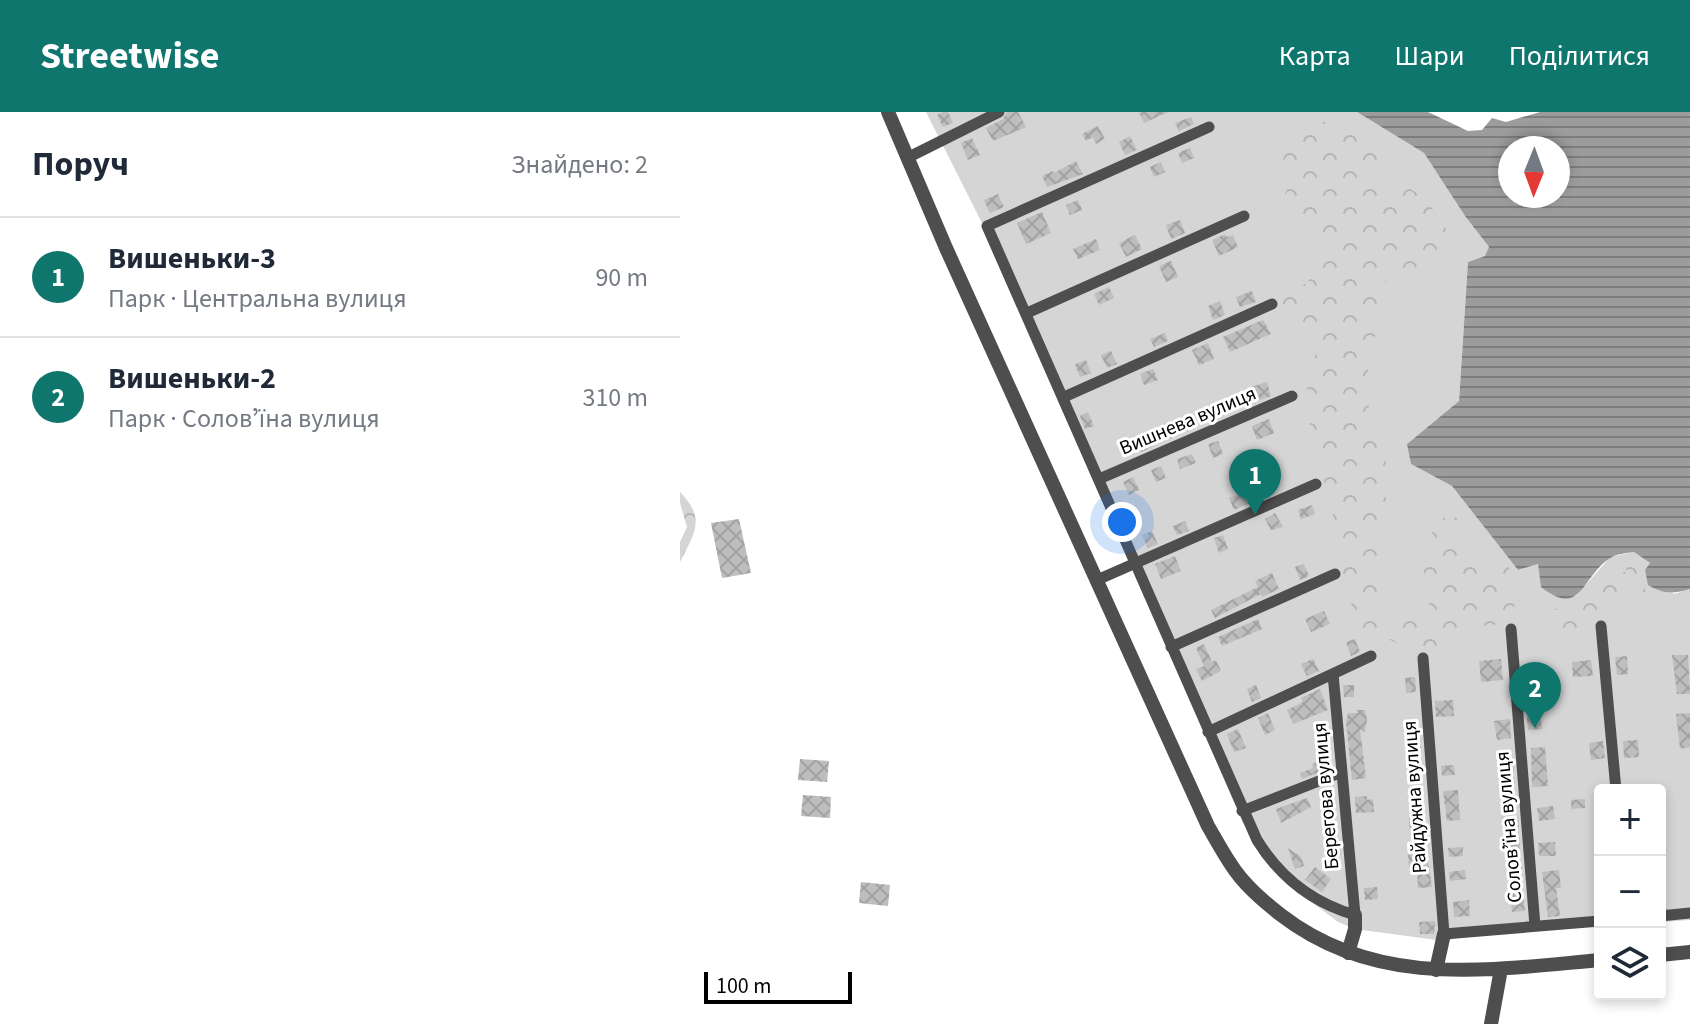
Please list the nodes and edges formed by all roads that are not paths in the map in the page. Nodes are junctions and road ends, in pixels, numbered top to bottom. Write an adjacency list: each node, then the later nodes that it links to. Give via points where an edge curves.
1 (888, 112): 4 (street)
2 (999, 112): 4 (street)
3 (1209, 127): 7 (street, via 987,226)
4 (909, 157): 14 (street)
5 (1244, 216): 7 (street)
6 (1272, 304): 9 (street)
7 (1027, 313): 9 (street)
8 (1292, 396): 10 (street, Вишнева вулиця)
9 (1064, 397): 10 (street)
10 (1099, 479): 12 (street)
11 (1316, 484): 12 (street)
12 (1135, 562): 14 (street); 17 (street)
13 (1335, 574): 17 (street)
14 (1097, 580): 32 (street, via 1208,826 1231,865 1260,899 1299,929)
15 (1601, 626): 23 (street)
16 (1511, 629): 29 (street, Соловʼїна вулиця)
17 (1171, 647): 21 (street)
18 (1371, 656): 20 (street)
19 (1423, 658): 30 (street, Райдужна вулиця)
20 (1333, 674): 21 (street); 22 (street, Берегова вулиця)
21 (1208, 732): 24 (street)
22 (1342, 772): 24 (street); 26 (street, Берегова вулиця)
23 (1615, 784)
24 (1242, 811): 26 (street, via 1269,859 1297,886)
25 (1690, 913): 27 (street)
26 (1355, 915): 32 (street)
27 (1666, 915)
28 (1594, 921): 29 (street)
29 (1535, 926): 30 (street)
30 (1444, 934): 36 (street)
31 (1690, 952): 33 (street)
32 (1348, 953): 36 (street, via 1391,966)
33 (1666, 954)
34 (1594, 961): 35 (street)
35 (1501, 969): 36 (street); 37 (street)
36 (1436, 970)
37 (1491, 1024)

